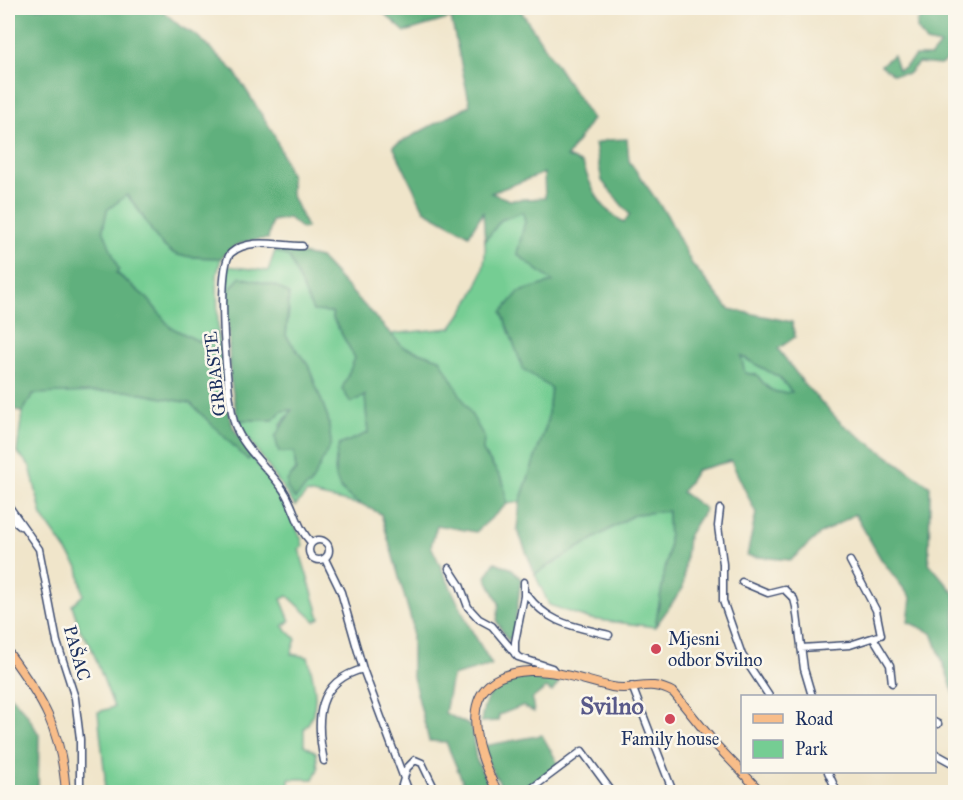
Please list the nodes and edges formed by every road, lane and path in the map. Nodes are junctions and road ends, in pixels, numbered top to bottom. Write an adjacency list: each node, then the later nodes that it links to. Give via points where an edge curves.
1 (302, 246): 6 (street, GRBASTE, via 254,243 230,254 223,274 224,324 236,426 284,490 304,536)
2 (8, 505): 5 (street, PAŠAC)
3 (720, 509): 22 (street, via 723,601 742,655)
4 (8, 516): 5 (street, PAŠAC)
5 (24, 528): 32 (street, PAŠAC, via 39,549 57,642 75,698)
6 (312, 543): 7 (street, GRBASTE, via 310,555); 7 (street, GRBASTE, via 318,540 327,544 330,550)
7 (325, 559): 18 (street, GRBASTE, via 341,592)
8 (850, 561): 14 (street, via 879,619 881,635)
9 (449, 568): 17 (street, via 468,607 492,626)
10 (524, 582): 12 (street)
11 (742, 582): 15 (street, via 760,592 788,592 796,607)
12 (524, 596): 13 (street, via 556,621); 17 (street)
13 (609, 635)
14 (874, 639): 15 (street); 20 (street, via 890,665)
15 (801, 648): 23 (street)
16 (8, 652): 31 (main road, via 50,716 62,757)
17 (515, 654): 19 (street)
18 (363, 669): 25 (street, via 340,677 324,697 320,730); 30 (street, GRBASTE)
19 (556, 673): 21 (main road, via 611,687); 36 (main road, via 516,672 493,681 476,701 474,720 482,758)
20 (892, 683)
21 (632, 686): 27 (main road, via 653,684 674,693); 39 (street)
22 (768, 695)
23 (812, 695)
24 (936, 754): 26 (street)
25 (324, 761)
26 (954, 764)
27 (741, 771)
28 (743, 773): 40 (main road)
29 (829, 773): 41 (street)
30 (403, 779): 33 (street); 34 (street, GRBASTE); 35 (street, via 411,762 418,761)
31 (66, 792)
32 (80, 792)
33 (400, 792)
34 (409, 792)
35 (436, 792)
36 (498, 792)
37 (527, 792): 38 (street, via 582,751)
38 (612, 792)
39 (673, 792)
40 (761, 792)
41 (837, 792)

